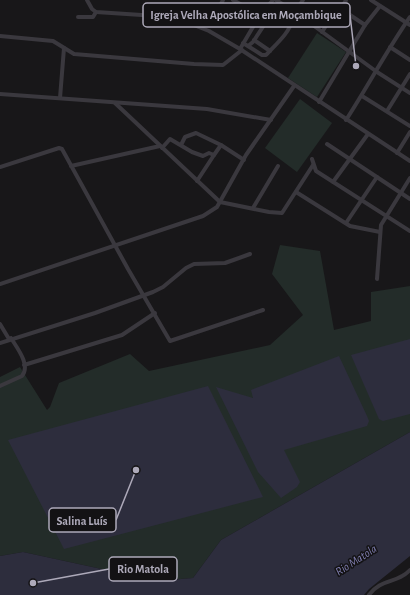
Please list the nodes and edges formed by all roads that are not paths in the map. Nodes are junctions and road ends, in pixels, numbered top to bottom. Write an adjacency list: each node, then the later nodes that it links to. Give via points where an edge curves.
1 (87, 0): 12 (street)
2 (223, 0): 11 (street)
3 (233, 0): 9 (street)
4 (274, 0): 13 (street); 14 (street)
5 (302, 0): 13 (street)
6 (346, 0): 10 (street)
7 (371, 0): 8 (street)
8 (380, 6): 18 (street); 19 (street)
9 (246, 8): 14 (street); 17 (street)
10 (341, 9): 19 (street); 20 (street, via 334,12)
11 (217, 11)
12 (96, 12): 15 (street, via 93,17); 27 (street, via 157,16 186,22 209,31)
13 (295, 12): 20 (street)
14 (260, 15): 23 (street)
15 (78, 17)
16 (410, 17): 18 (street)
17 (239, 21)
18 (408, 24): 25 (street)
19 (365, 26): 29 (street)
20 (322, 32): 29 (street)
21 (0, 36): 26 (street, via 53,41)
22 (254, 40): 24 (street); 28 (street); 28 (street, via 274,10 292,20)
23 (243, 43): 24 (street); 27 (street)
24 (248, 46): 28 (street, via 263,55)
25 (390, 47): 30 (street); 31 (street)
26 (64, 48): 27 (street, via 74,54 219,66); 38 (street)
27 (241, 50): 33 (street)
28 (270, 51)
29 (350, 53): 31 (street); 39 (street)
30 (410, 60)
31 (377, 72): 34 (street); 37 (street)
32 (410, 74): 34 (street)
33 (294, 86): 39 (street); 42 (street)
34 (402, 88): 35 (street); 41 (street)
35 (410, 93)
36 (0, 94): 38 (street)
37 (362, 96): 41 (street); 43 (street)
38 (60, 98): 40 (street)
39 (319, 102): 43 (street)
40 (115, 103): 42 (street, via 207,110); 50 (street)
41 (387, 111): 44 (street)
42 (271, 120): 54 (street)
43 (346, 120): 46 (street)
44 (410, 126)
45 (410, 132): 51 (street)
46 (368, 134): 51 (street); 55 (street)
47 (327, 144): 55 (street)
48 (181, 145): 49 (street, via 185,137 196,133); 50 (street, via 170,139); 52 (street, via 203,156 209,153)
49 (221, 145): 52 (street); 54 (street)
50 (161, 147): 58 (street); 63 (street)
51 (397, 153): 56 (street)
52 (214, 155): 63 (street)
53 (312, 159): 57 (street)
54 (244, 160): 69 (street)
55 (351, 160): 61 (street); 64 (street)
56 (410, 161)
57 (313, 165): 64 (street, via 316,171); 65 (street)
58 (71, 166): 60 (street, via 59,148); 75 (street)
59 (278, 166): 70 (street)
60 (0, 167)
61 (377, 177): 66 (street); 68 (street)
62 (410, 178): 66 (street)
63 (197, 181): 69 (street)
64 (333, 182): 68 (street)
65 (296, 192): 70 (street, via 282,213); 72 (street)
66 (400, 192): 67 (street); 71 (street)
67 (410, 199)
68 (362, 201): 71 (street); 72 (street)
69 (220, 202): 70 (street); 75 (street, via 213,211 203,216)
70 (253, 208)
71 (385, 215): 73 (street); 74 (street)
72 (346, 223): 74 (street, via 354,228)
73 (410, 230)
74 (380, 232): 77 (street)
75 (115, 244): 78 (street); 79 (street)
76 (250, 254): 79 (street, via 220,264 194,264 163,287)
77 (377, 279)
78 (0, 284)
79 (143, 295): 81 (street); 83 (street, via 95,313)
80 (263, 310): 81 (street, via 170,341)
81 (155, 313): 85 (street, via 122,335)
82 (0, 324): 83 (street)
83 (10, 339): 84 (street); 85 (street, via 20,352)
84 (0, 343)
85 (24, 365): 86 (street, via 26,370 22,376)
86 (0, 386)
87 (410, 570): 88 (street, via 404,576 378,585)
88 (369, 595)

